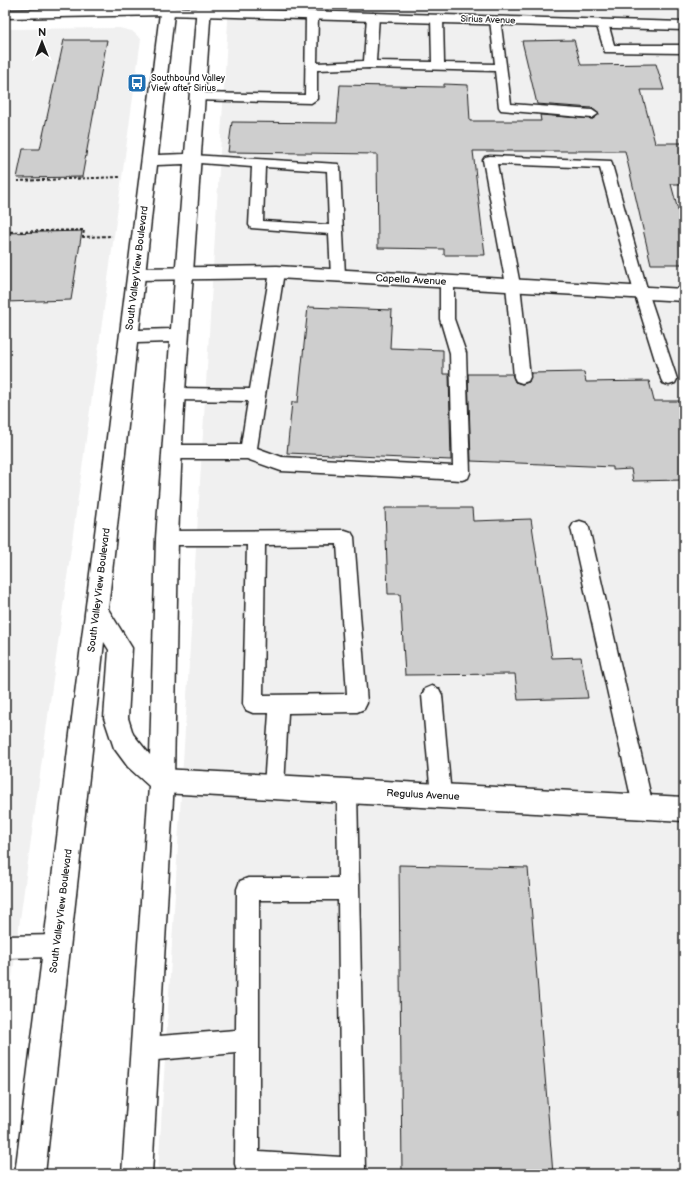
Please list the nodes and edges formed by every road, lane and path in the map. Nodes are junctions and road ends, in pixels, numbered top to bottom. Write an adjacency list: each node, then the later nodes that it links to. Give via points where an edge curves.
1 (167, 8): 2 (main road, Sirius Avenue); 3 (main road, Sirius Avenue); 18 (main road, South Valley View Boulevard)
2 (204, 9): 4 (main road, Sirius Avenue); 15 (main road)
3 (5, 14)
4 (312, 15): 5 (main road, Sirius Avenue); 13 (lane)
5 (373, 16): 6 (main road, Sirius Avenue); 11 (lane)
6 (438, 18): 7 (main road, Sirius Avenue); 12 (lane)
7 (496, 20): 8 (main road, Sirius Avenue); 14 (lane)
8 (602, 23): 9 (main road, Sirius Avenue); 10 (lane, via 609,49)
9 (684, 27)
10 (683, 52)
11 (370, 64): 12 (lane); 13 (lane)
12 (438, 66): 14 (lane)
13 (312, 67): 15 (lane, via 311,98)
14 (501, 68): 16 (lane, via 505,107)
15 (197, 97): 17 (main road)
16 (592, 114)
17 (192, 159): 18 (main road); 19 (lane); 26 (main road)
18 (150, 160): 27 (main road, South Valley View Boulevard)
19 (259, 163): 22 (lane, via 333,167); 22 (lane, via 256,225)
20 (120, 177): 21 (path)
21 (17, 181)
22 (336, 230): 28 (lane)
23 (5, 232): 24 (path, via 84,230 83,237)
24 (112, 236)
25 (277, 272): 26 (main road, Capella Avenue); 28 (main road, Capella Avenue); 38 (lane)
26 (183, 273): 27 (main road, Capella Avenue); 33 (main road)
27 (137, 274): 34 (main road, South Valley View Boulevard)
28 (338, 276): 29 (main road, Capella Avenue)
29 (447, 282): 30 (main road, Capella Avenue); 40 (lane, via 447,319 458,353 462,472 281,464)
30 (513, 285): 31 (main road, Capella Avenue); 31 (lane, via 490,160 606,164); 35 (lane)
31 (641, 292): 32 (main road, Capella Avenue); 36 (lane)
32 (684, 295)
33 (179, 335): 34 (main road); 37 (main road)
34 (129, 337): 44 (main road, South Valley View Boulevard)
35 (522, 377)
36 (669, 379)
37 (175, 394): 38 (lane); 39 (main road)
38 (257, 395): 40 (lane)
39 (171, 452): 40 (lane); 42 (main road)
40 (248, 452)
41 (580, 528): 51 (lane)
42 (167, 538): 43 (lane); 47 (main road)
43 (256, 538): 46 (lane, via 253,704); 46 (lane, via 345,537 357,703)
44 (97, 612): 47 (main road, via 121,648 116,718 123,740 138,759); 54 (main road, South Valley View Boulevard)
45 (432, 695): 50 (lane)
46 (279, 704): 48 (lane)
47 (162, 781): 48 (main road, Regulus Avenue); 57 (main road)
48 (274, 787): 49 (main road, Regulus Avenue)
49 (347, 791): 50 (main road, Regulus Avenue); 53 (lane)
50 (441, 796): 51 (main road, Regulus Avenue)
51 (643, 806): 52 (main road, Regulus Avenue)
52 (684, 809)
53 (349, 889): 56 (lane, via 248,889); 56 (lane, via 353,1170 246,1164)
54 (57, 946): 55 (lane); 58 (main road, South Valley View Boulevard)
55 (5, 947)
56 (247, 1041): 57 (lane)
57 (146, 1049): 59 (main road)
58 (30, 1174)
59 (137, 1174)

